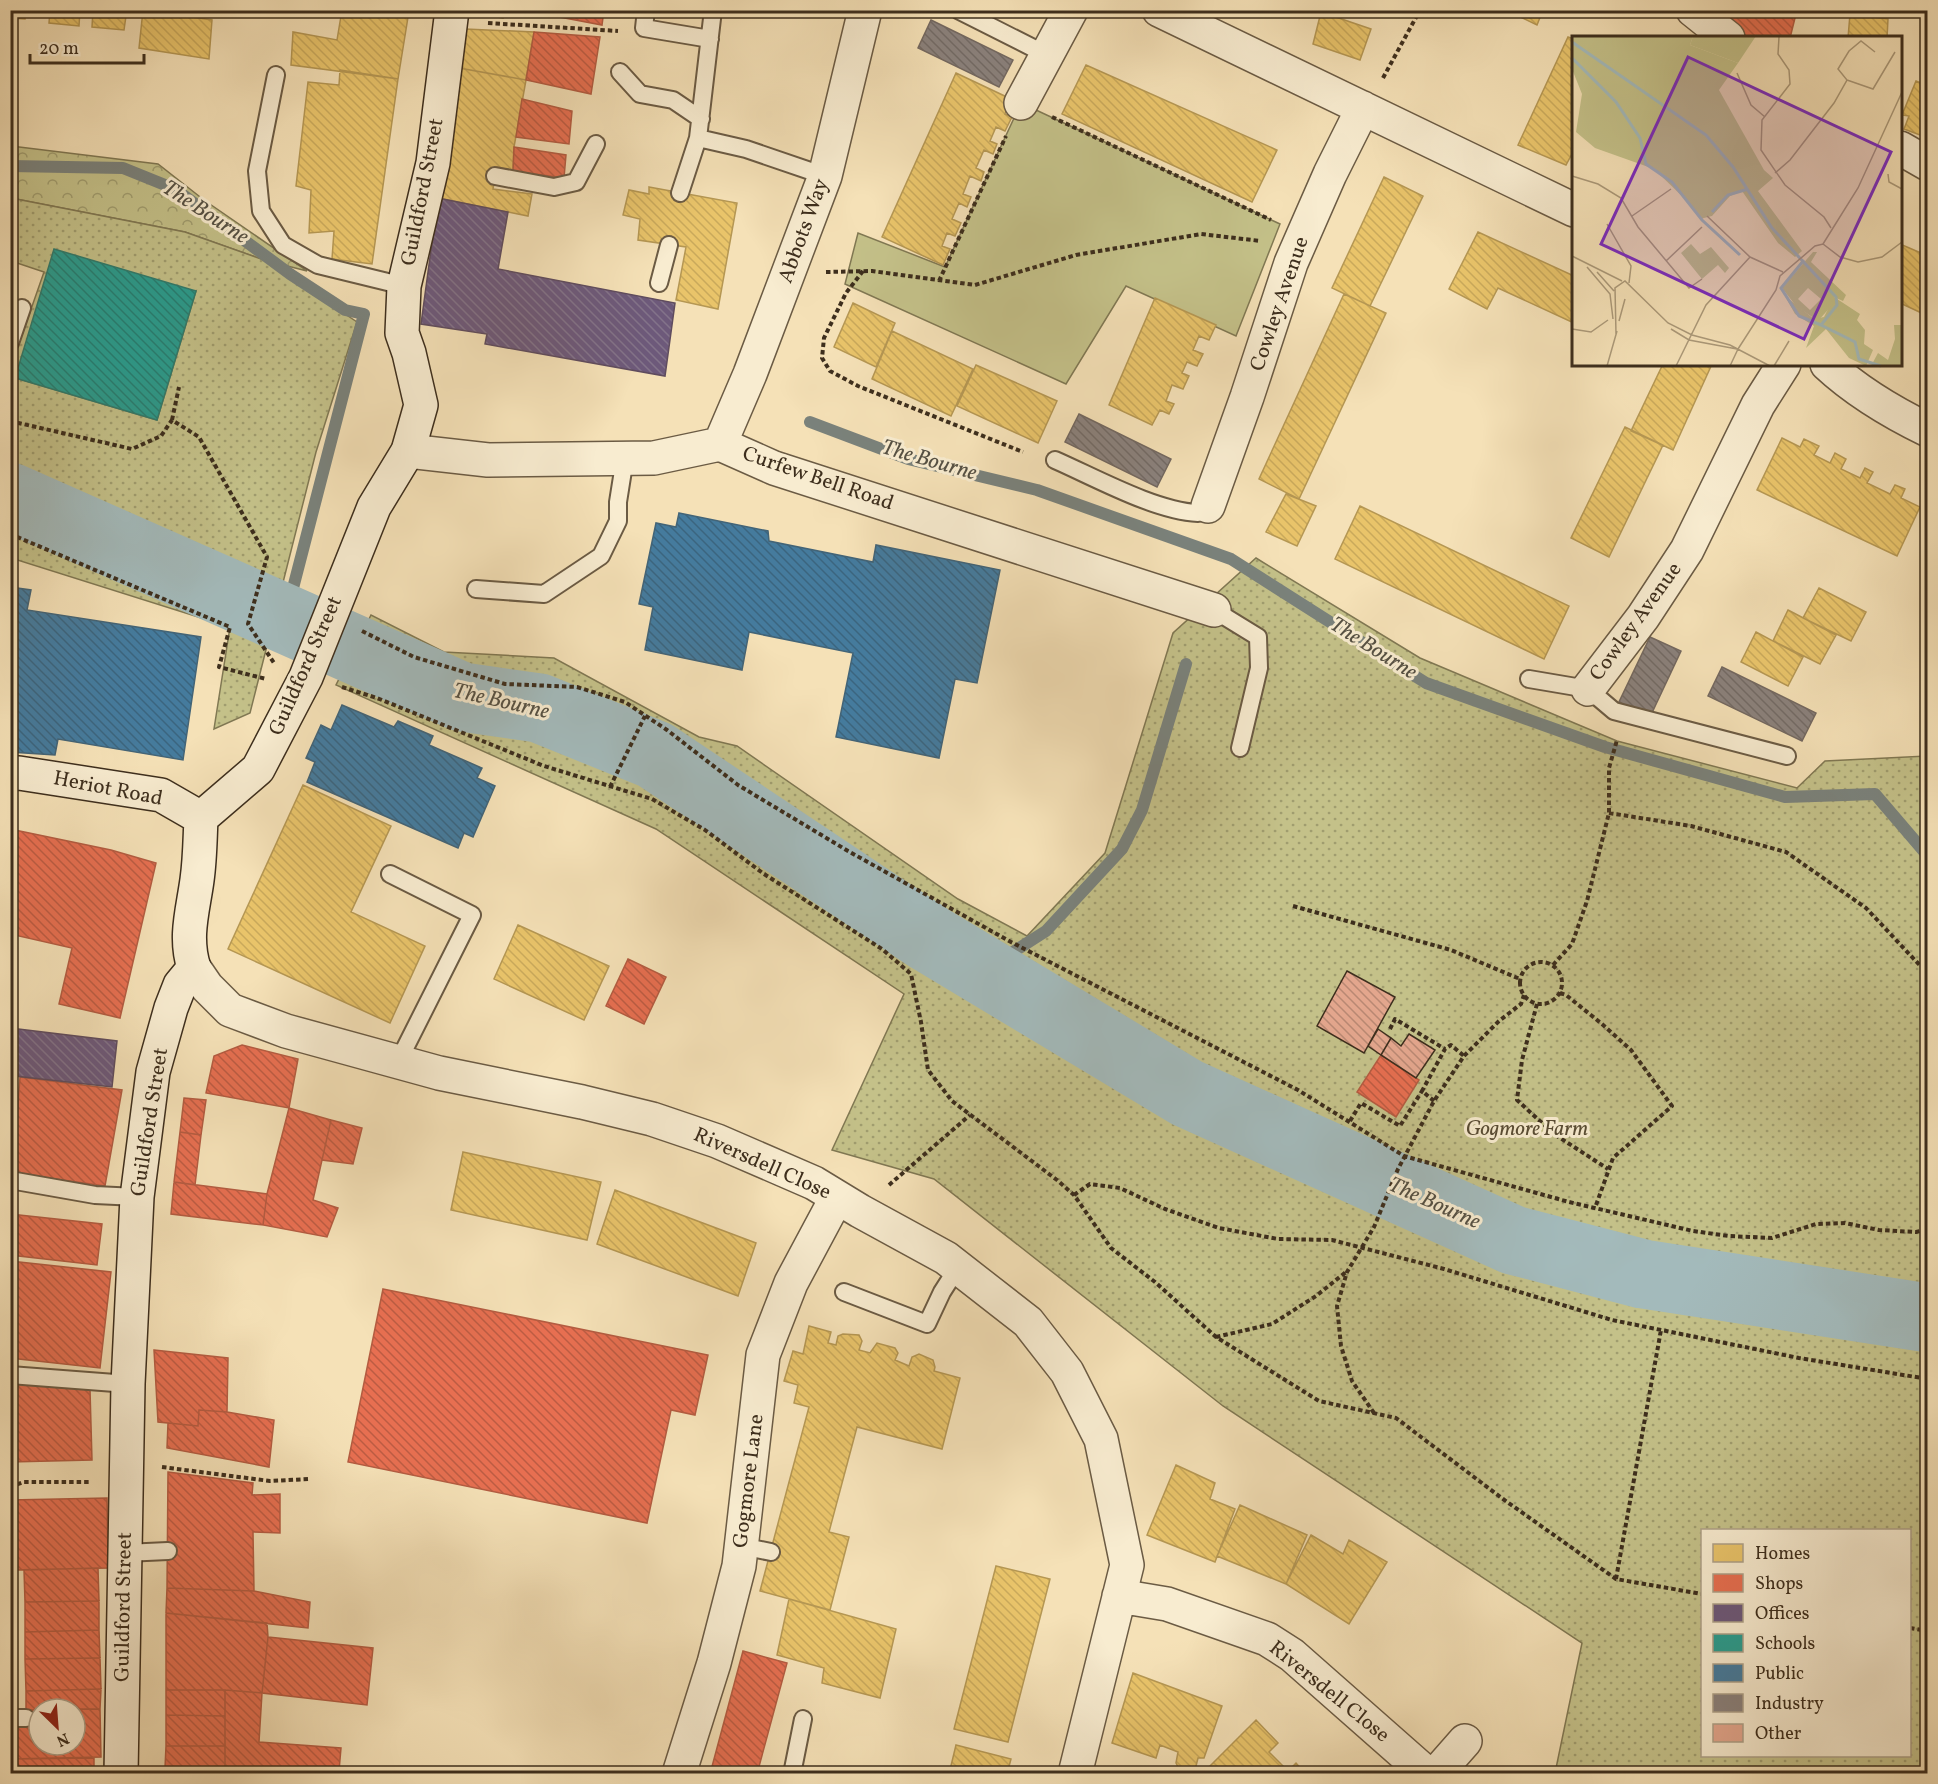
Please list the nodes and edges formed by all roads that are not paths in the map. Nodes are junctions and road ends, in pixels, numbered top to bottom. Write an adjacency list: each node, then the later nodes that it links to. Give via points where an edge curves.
1 (646, 10): 10 (lane, via 644,28)
2 (713, 10): 10 (lane)
3 (865, 10): 22 (street, Abbots Way)
4 (958, 10): 11 (lane)
5 (1071, 10): 11 (street)
6 (1159, 10): 15 (street)
7 (1693, 10): 9 (street)
8 (452, 16): 27 (street, Guildford Street, via 438,163)
9 (1726, 36)
10 (710, 39): 16 (lane)
11 (1047, 55): 14 (street)
12 (620, 72): 16 (lane, via 640,94 673,100)
13 (276, 75): 27 (lane, via 257,171 261,211 283,245 318,265)
14 (1021, 103)
15 (1364, 108): 24 (street); 37 (street, Cowley Avenue, via 1329,174 1292,263)
16 (700, 119): 17 (lane)
17 (698, 138): 22 (lane, via 746,149); 23 (lane)
18 (596, 144): 21 (lane, via 576,182 554,187)
19 (1902, 149): 20 (street)
20 (1928, 164)
21 (495, 176)
22 (825, 176): 33 (street, Abbots Way)
23 (681, 193)
24 (1572, 209)
25 (669, 245): 26 (lane)
26 (659, 283)
27 (404, 286): 34 (street, Guildford Street, via 402,333 421,405)
28 (22, 308): 29 (lane)
29 (10, 343)
30 (1783, 366): 41 (street, Cowley Avenue, via 1758,405 1687,550 1643,617)
31 (1829, 366): 32 (street, via 1890,412)
32 (1928, 430)
33 (720, 444): 35 (street, Curfew Bell Road, via 654,458); 39 (street, Curfew Bell Road, via 774,468)
34 (408, 451): 35 (street, Curfew Bell Road, via 488,460); 45 (street, Guildford Street, via 374,507 293,704 258,769)
35 (626, 458): 38 (lane, via 618,521 602,556 544,594)
36 (1055, 460): 37 (lane, via 1160,506 1198,513)
37 (1208, 506)
38 (476, 589)
39 (1214, 610): 42 (lane, via 1258,638 1259,668)
40 (1528, 679): 41 (lane)
41 (1588, 689): 43 (lane, via 1614,711)
42 (1240, 748)
43 (1787, 756)
44 (10, 774): 45 (street, Heriot Road, via 161,795)
45 (201, 818): 47 (street, via 198,879 189,922 189,953)
46 (390, 874): 48 (lane, via 472,915)
47 (194, 968): 48 (street, Riversdell Close, via 230,1010 286,1031); 50 (street, Guildford Street, via 180,985 153,1072)
48 (398, 1062): 51 (street, Riversdell Close, via 652,1119 717,1141)
49 (10, 1180): 50 (lane, via 95,1195)
50 (137, 1197): 55 (street, Guildford Street)
51 (837, 1197): 52 (street, Riversdell Close); 62 (street, Gogmore Lane, via 791,1283 764,1355 756,1549 739,1566)
52 (958, 1267): 53 (lane, via 927,1324); 58 (street, Riversdell Close, via 1028,1322 1067,1372 1101,1439 1127,1565)
53 (844, 1292)
54 (10, 1375): 55 (lane)
55 (128, 1384): 57 (street, Guildford Street)
56 (168, 1551): 57 (lane)
57 (125, 1554): 61 (street, Guildford Street, via 112,1718)
58 (1119, 1596): 64 (street, Riversdell Close); 65 (street, Riversdell Close, via 1167,1604 1267,1639 1292,1655)
59 (803, 1719): 63 (lane)
60 (1465, 1741): 66 (street)
61 (122, 1773)
62 (679, 1773)
63 (792, 1773)
64 (1075, 1773)
65 (1428, 1773)
66 (1437, 1773)

